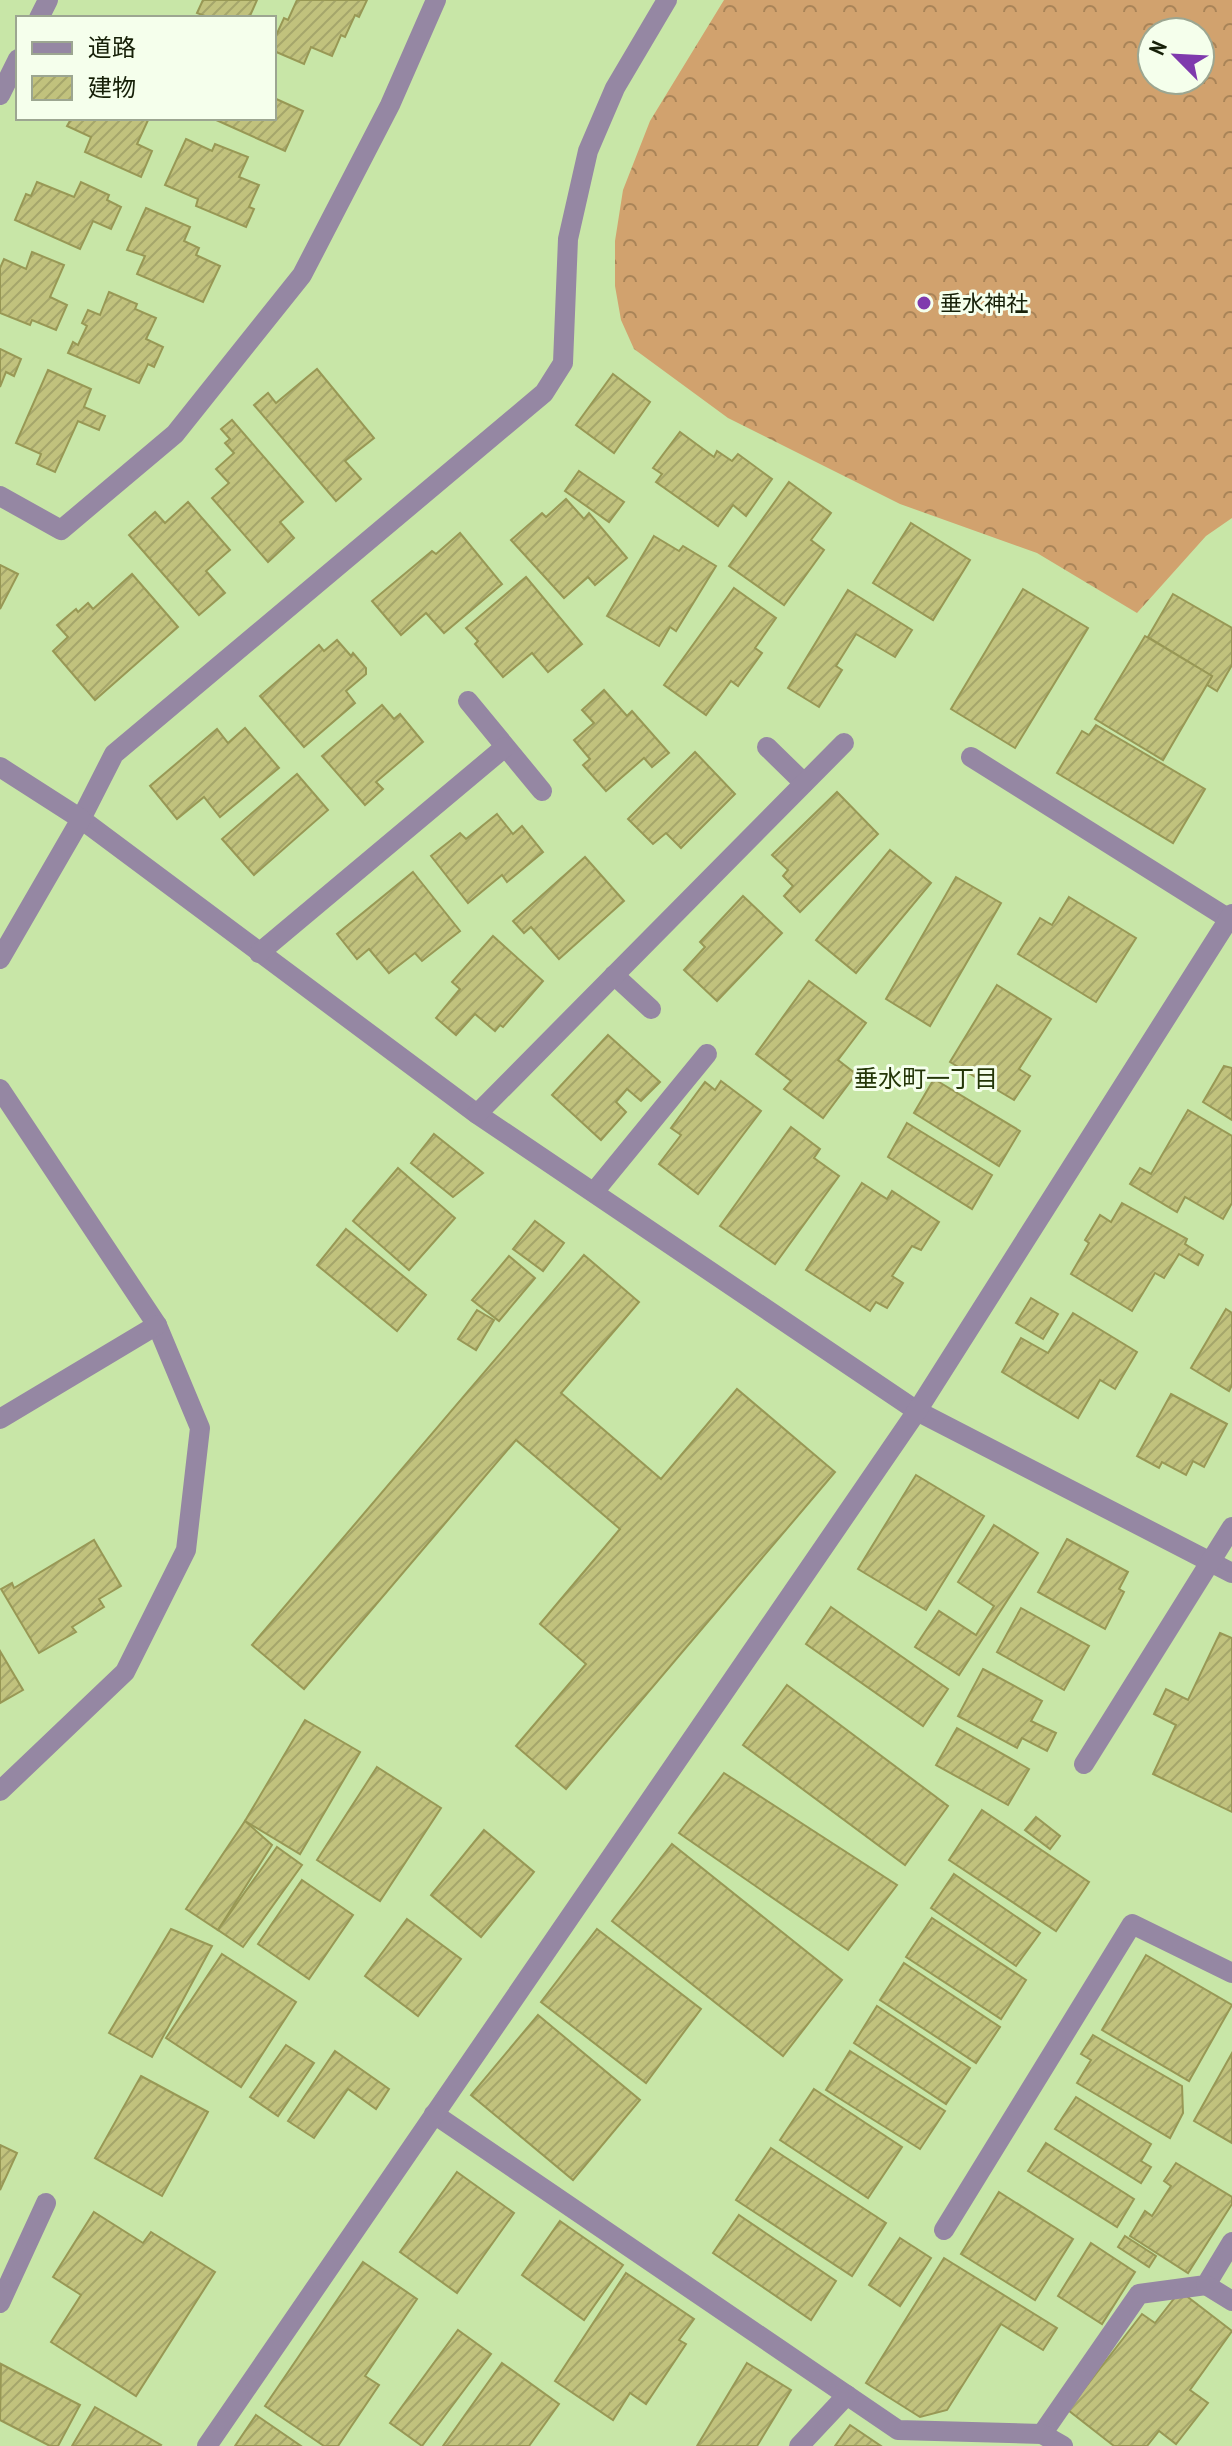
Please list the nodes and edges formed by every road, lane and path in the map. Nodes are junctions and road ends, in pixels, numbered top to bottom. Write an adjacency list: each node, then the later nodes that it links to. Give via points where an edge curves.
1 (436, 0): 5 (street, via 390,105 302,275 175,434 61,530)
2 (667, 0): 14 (street, via 615,88 588,151 568,239 563,363 544,393 114,754)
3 (16, 63): 4 (street)
4 (0, 95)
5 (0, 496)
6 (468, 701): 8 (street)
7 (844, 743): 12 (street)
8 (505, 747): 13 (street); 16 (street)
9 (767, 747): 12 (street)
10 (971, 757): 15 (street)
11 (0, 767): 14 (street)
12 (804, 783): 18 (street)
13 (542, 791)
14 (81, 819): 16 (street); 17 (street)
15 (1231, 916): 25 (street)
16 (259, 953): 22 (street)
17 (0, 959)
18 (614, 975): 19 (street); 22 (street)
19 (651, 1009)
20 (707, 1054): 23 (street)
21 (0, 1089): 24 (street)
22 (477, 1114): 23 (street)
23 (594, 1192): 25 (street)
24 (157, 1325): 26 (street); 31 (street, via 200,1428 186,1550 125,1672)
25 (917, 1411): 28 (street); 33 (street)
26 (0, 1419)
27 (1232, 1527): 28 (street)
28 (1208, 1561): 29 (street); 30 (street)
29 (1232, 1573)
30 (1084, 1764)
31 (0, 1791)
32 (1232, 1973): 35 (street, via 1132,1924)
33 (434, 2114): 40 (street); 42 (street)
34 (46, 2203): 39 (street)
35 (944, 2230)
36 (1232, 2242): 37 (street)
37 (1206, 2285): 38 (street); 41 (street, via 1139,2294)
38 (1232, 2301)
39 (0, 2303)
40 (847, 2395): 41 (street, via 898,2430); 43 (street)
41 (1042, 2434): 44 (street)
42 (207, 2446)
43 (799, 2446)
44 (1063, 2446)

